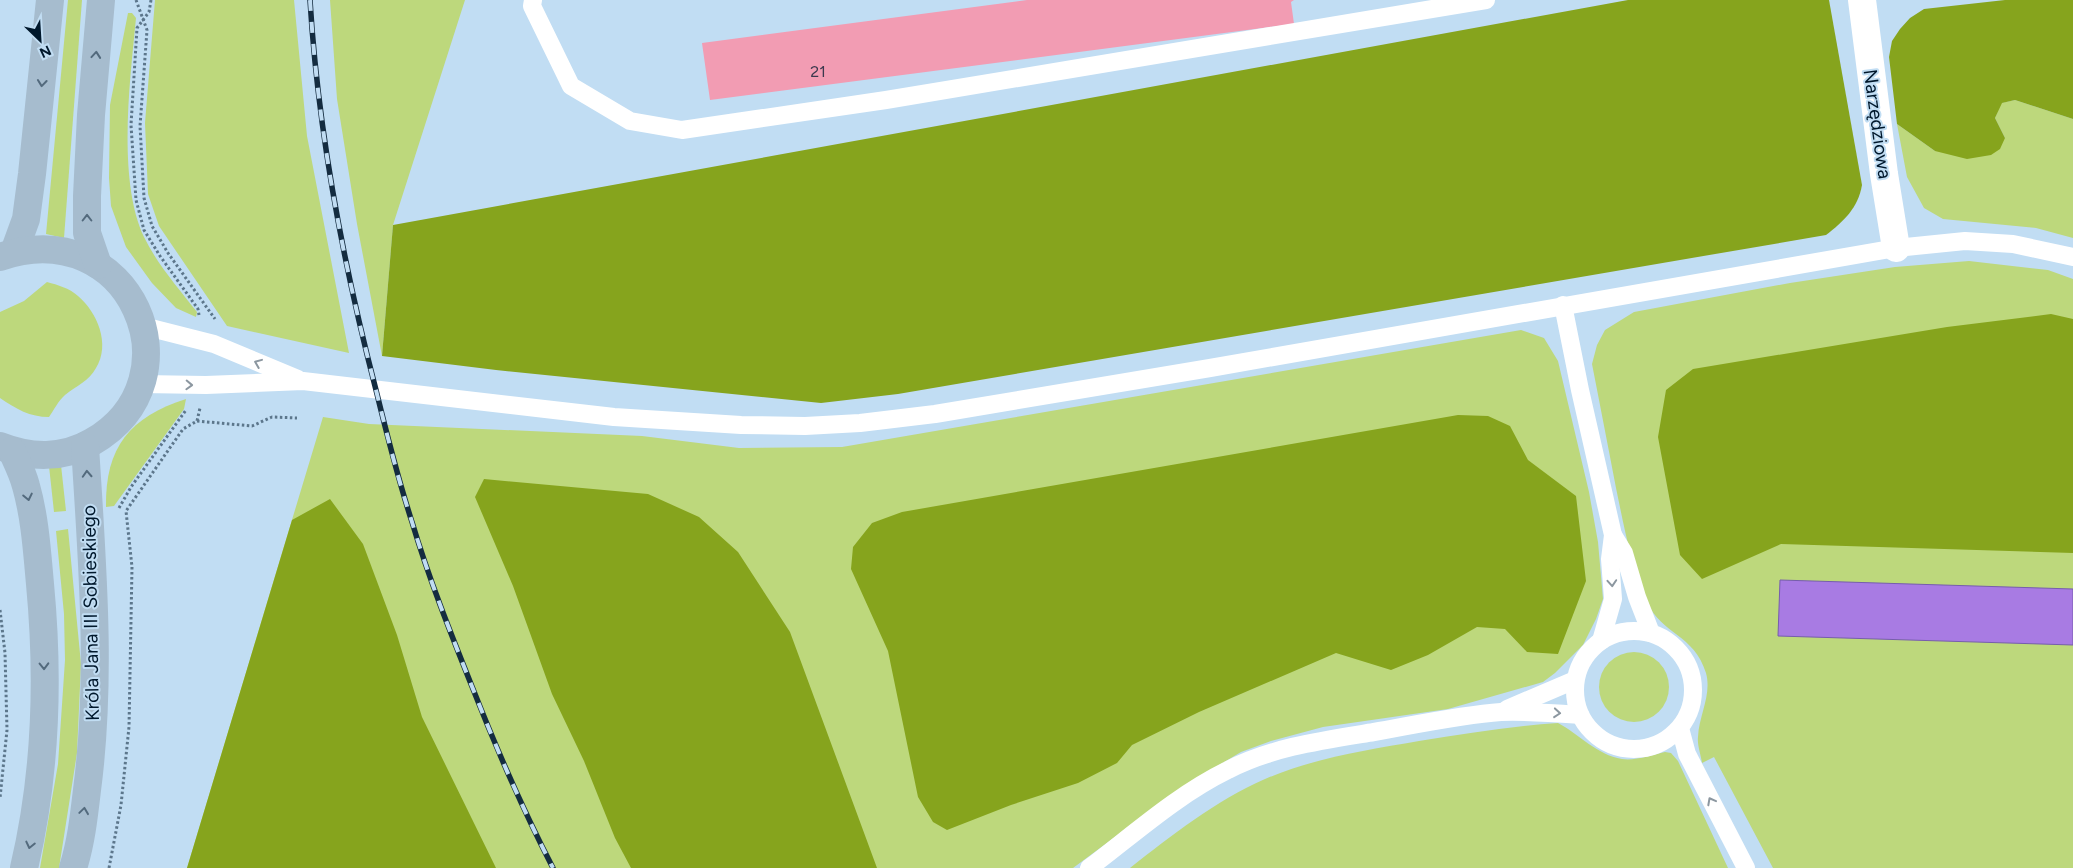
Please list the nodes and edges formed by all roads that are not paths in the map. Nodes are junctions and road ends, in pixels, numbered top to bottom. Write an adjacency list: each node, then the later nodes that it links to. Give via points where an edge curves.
1 (50, 0): 7 (main road, one-way to 7, via 26,219)
2 (100, 0): 9 (main road, one-way to 2, via 87,233 87,196)
3 (534, 0): 4 (lane, via 532,6 571,86 630,121 682,130 886,100)
4 (1486, 0)
5 (1862, 0): 6 (street, Narzędziowa)
6 (1896, 248): 8 (lane, via 1965,241 2013,244); 10 (lane)
7 (7, 254): 9 (main road, via 39,248 64,250)
8 (2073, 257)
9 (98, 264): 11 (main road, via 129,296)
10 (1563, 305): 12 (lane, via 1210,368 860,423 741,425 614,417); 16 (lane)
11 (142, 326): 12 (lane, one-way to 11, via 214,344); 13 (main road, via 146,349)
12 (303, 381): 13 (lane, one-way to 12)
13 (141, 384): 14 (main road, via 123,416 106,433)
14 (85, 446): 15 (main road, via 49,455); 24 (main road, Króla Jana III Sobieskiego, one-way to 14, via 84,819 96,676)
15 (6, 449): 23 (main road, one-way to 23, via 26,484 34,521 43,617 45,691 42,764)
16 (1613, 535): 17 (lane, via 1624,552); 18 (lane, one-way to 18, via 1610,559 1613,599)
17 (1651, 633): 18 (lane, via 1634,630); 22 (lane, via 1682,655 1691,673 1694,692 1690,711)
18 (1601, 640): 19 (lane, via 1585,658)
19 (1575, 680): 20 (lane); 21 (lane, via 1575,698)
20 (1500, 712): 21 (lane, one-way to 21); 25 (lane, via 1347,736 1250,760 1183,797)
21 (1580, 715): 22 (lane, via 1591,732 1607,743 1626,749 1646,748 1665,741)
22 (1680, 728): 26 (lane, one-way to 22, via 1687,754)
23 (24, 868)
24 (74, 868)
25 (1089, 868)
26 (1746, 868)

